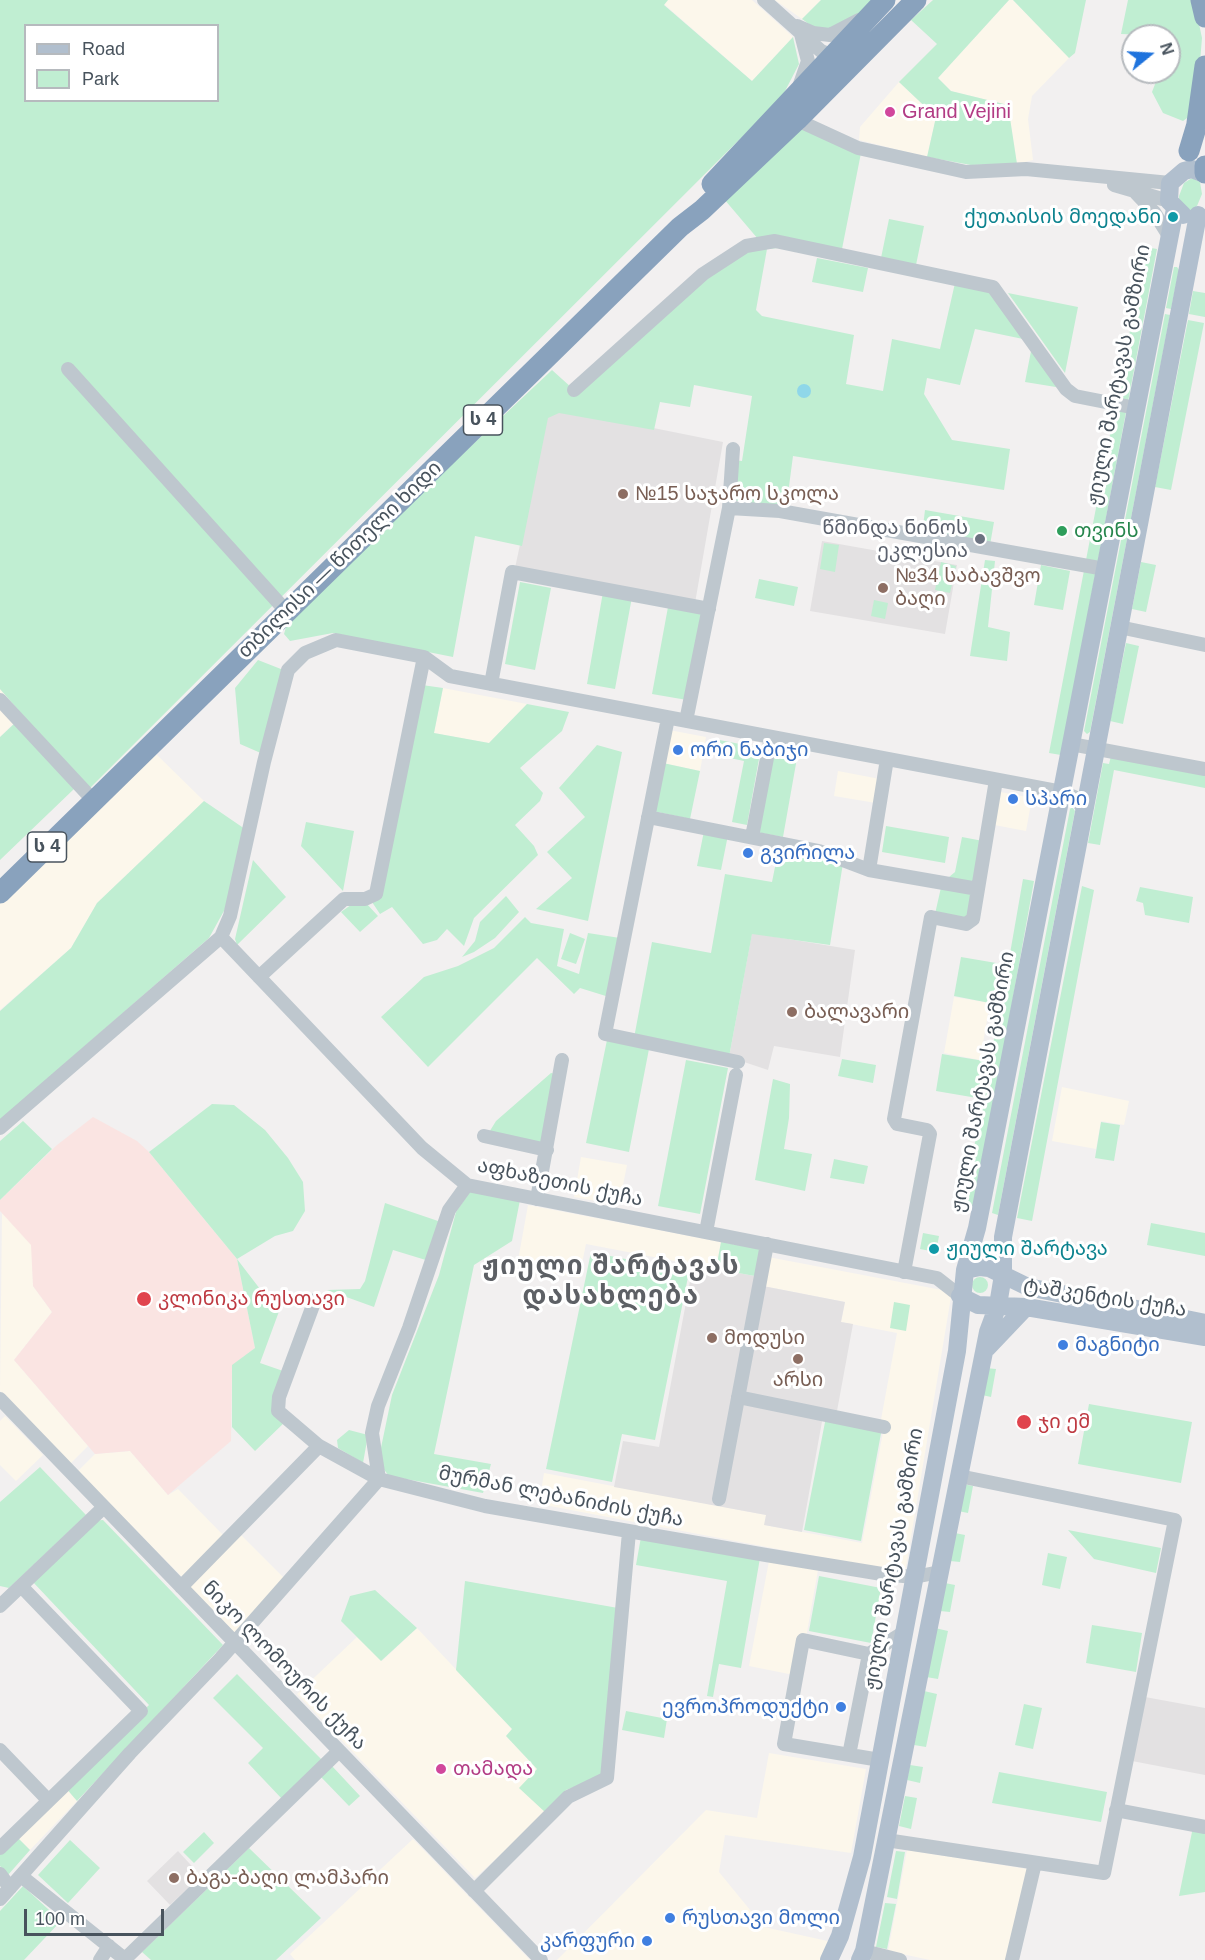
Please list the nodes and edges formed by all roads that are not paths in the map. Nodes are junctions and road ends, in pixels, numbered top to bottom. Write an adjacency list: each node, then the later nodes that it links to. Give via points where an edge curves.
1 (764, 0): 6 (street)
2 (916, 0): 7 (highway, თბილისი — წითელი ხიდი / ს 4)
3 (1201, 0): 5 (highway)
4 (879, 5): 6 (street, via 830,35 813,33); 9 (highway, თბილისი — წითელი ხიდი / ს 4)
5 (1205, 17)
6 (790, 22): 8 (street)
7 (894, 22): 9 (street, via 848,57); 13 (highway, თბილისი — წითელი ხიდი / ს 4)
8 (801, 34): 9 (street); 11 (street, via 807,67)
9 (832, 57): 11 (highway, თბილისი — წითელი ხიდი / ს 4)
10 (1205, 66): 14 (highway)
11 (795, 93): 22 (highway, თბილისი — წითელი ხიდი / ს 4, via 697,201)
12 (1205, 96): 14 (highway)
13 (798, 120): 18 (street, via 858,148 966,172 1026,169); 22 (highway, თბილისი — წითელი ხიდი / ს 4)
14 (1197, 123): 16 (highway)
15 (1205, 166): 17 (highway)
16 (1181, 168): 17 (main road); 18 (street); 20 (main road)
17 (1205, 174)
18 (1089, 177): 19 (street)
19 (1134, 191): 20 (street); 23 (street)
20 (1172, 205): 21 (main road, via 1185,216); 23 (main road, ჟიული შარტავას გამზირი)
21 (1201, 214): 32 (main road)
22 (680, 227): 31 (highway, თბილისი — წითელი ხიდი / ს 4)
23 (1169, 236): 26 (main road, ჟიული შარტავას გამზირი)
24 (68, 369): 31 (street)
25 (574, 390): 26 (street, via 703,274 746,246 775,241 993,287 1066,389 1075,396)
26 (1136, 408): 29 (main road, ჟიული შარტავას გამზირი)
27 (733, 449): 28 (street)
28 (729, 508): 29 (street, via 780,511); 30 (street)
29 (1105, 569): 40 (main road, ჟიული შარტავას გამზირი)
30 (710, 609): 35 (street, via 512,572); 38 (street, via 706,612)
31 (287, 612): 47 (highway, თბილისი — წითელი ხიდი / ს 4)
32 (1119, 627): 33 (street); 41 (main road)
33 (1205, 645)
34 (424, 657): 35 (street, via 450,676); 54 (street, via 336,640 305,653 288,670 230,916); 55 (street, via 376,894 365,899 344,899)
35 (491, 684): 37 (street)
36 (0, 700): 47 (street)
37 (668, 718): 38 (street); 49 (street)
38 (686, 721): 39 (street)
39 (771, 737): 42 (street); 50 (street)
40 (1071, 744): 41 (street); 46 (main road, ჟიული შარტავას გამზირი)
41 (1096, 749): 43 (street); 45 (main road)
42 (887, 759): 44 (street); 51 (street)
43 (1205, 769)
44 (996, 780): 46 (street); 52 (street)
45 (1089, 783): 46 (street, via 1076,792); 48 (main road)
46 (1062, 792): 48 (street, via 1074,797); 64 (main road, ჟიული შარტავას გამზირი, via 975,1239)
47 (94, 801): 53 (highway, თბილისი — წითელი ხიდი / ს 4)
48 (1084, 809): 66 (main road, via 1002,1237)
49 (648, 817): 50 (street); 62 (street, via 605,1034 737,1069)
50 (752, 837): 51 (street, via 819,851)
51 (869, 870): 52 (street)
52 (978, 889): 65 (street, via 970,922 930,918 894,1119 897,1124 930,1134)
53 (0, 893)
54 (221, 937): 55 (street, აფხაზეთის ქუჩა); 57 (street)
55 (259, 978): 60 (street, აფხაზეთის ქუჩა, via 422,1148)
56 (562, 1060): 59 (street)
57 (0, 1128)
58 (484, 1136): 59 (street)
59 (547, 1150): 61 (street)
60 (467, 1185): 61 (street, აფხაზეთის ქუჩა); 80 (street, via 449,1210 378,1406 372,1433)
61 (537, 1199): 62 (street, აფხაზეთის ქუჩა)
62 (706, 1232): 63 (street, აფხაზეთის ქუჩა)
63 (767, 1245): 65 (street, აფხაზეთის ქუჩა); 75 (street)
64 (965, 1270): 66 (main road, via 980,1267); 67 (street, აფხაზეთის ქუჩა); 68 (main road, ჟიული შარტავას გამზირი)
65 (904, 1272): 67 (street, აფხაზეთის ქუჩა)
66 (1003, 1275): 70 (main road); 72 (main road, ტაშკენტის ქუჩა, via 1028,1287)
67 (937, 1278): 68 (street, აფხაზეთის ქუჩა)
68 (960, 1296): 70 (main road, via 978,1305); 85 (main road, ჟიული შარტავას გამზირი, via 960,1328)
69 (315, 1300): 78 (street, მურმან ლებანიძის ქუჩა, via 277,1406 281,1414)
70 (998, 1305): 71 (main road, ტაშკენტის ქუჩა); 74 (main road)
71 (1026, 1306): 73 (main road, ტაშკენტის ქუჩა); 74 (main road)
72 (1205, 1323)
73 (1205, 1336)
74 (984, 1352): 79 (main road)
75 (738, 1397): 77 (street); 81 (street)
76 (3, 1408): 82 (street, ნიკო ლომოურის ქუჩა)
77 (884, 1427)
78 (319, 1446): 80 (street, მურმან ლებანიძის ქუჩა); 87 (street)
79 (959, 1476): 84 (main road); 97 (street, via 1175,1520)
80 (379, 1479): 83 (street, მურმან ლებანიძის ქუჩა, via 485,1506); 90 (street)
81 (719, 1499)
82 (104, 1507): 86 (street); 87 (street, ნიკო ლომოურის ქუჩა)
83 (629, 1532): 85 (street, მურმან ლებანიძის ქუჩა); 105 (street, via 607,1779 568,1797)
84 (940, 1572): 85 (street, მურმან ლებანიძის ქუჩა); 99 (main road)
85 (914, 1577): 89 (main road, ჟიული შარტავას გამზირი)
86 (21, 1586): 88 (street); 96 (street, via 141,1711)
87 (181, 1587): 90 (street, ნიკო ლომოურის ქუჩა)
88 (0, 1606)
89 (903, 1634): 91 (street); 95 (main road, ჟიული შარტავას გამზირი)
90 (234, 1642): 93 (street, ნიკო ლომოურის ქუჩა); 103 (street)
91 (869, 1654): 94 (street); 94 (street, via 803,1641 784,1744)
92 (0, 1750): 96 (street)
93 (339, 1751): 105 (street, ნიკო ლომოურის ქუჩა); 109 (street)
94 (849, 1755): 95 (street)
95 (880, 1760): 112 (main road, ჟიული შარტავას გამზირი, via 862,1857 840,1936)
96 (48, 1800): 100 (street)
97 (1116, 1810): 98 (street); 101 (street, via 1104,1873)
98 (1205, 1827)
99 (886, 1840): 101 (street); 108 (main road)
100 (0, 1848)
101 (1035, 1863): 114 (street)
102 (0, 1874): 104 (street)
103 (21, 1876): 104 (street); 107 (street)
104 (10, 1888): 106 (street)
105 (474, 1891): 111 (street, ნიკო ლომოურის ქუჩა)
106 (0, 1899)
107 (109, 1947): 109 (street); 110 (street)
108 (862, 1956): 113 (street)
109 (126, 1959)
110 (100, 1960)
111 (541, 1960)
112 (829, 1960)
113 (900, 1960)
114 (1012, 1960)

